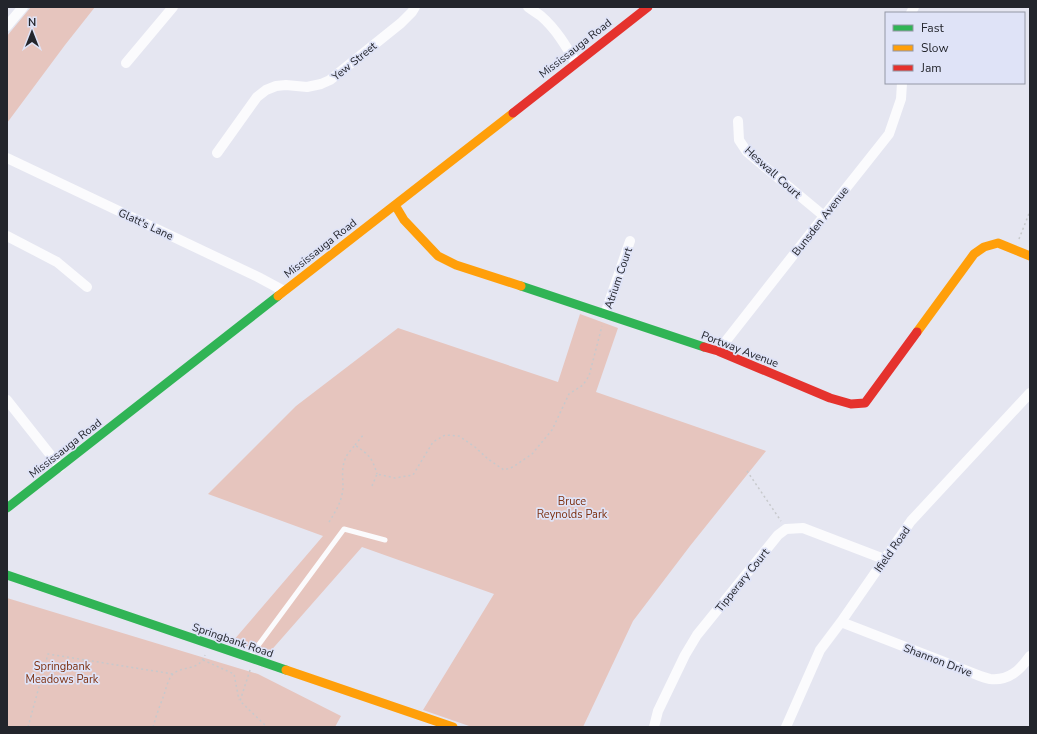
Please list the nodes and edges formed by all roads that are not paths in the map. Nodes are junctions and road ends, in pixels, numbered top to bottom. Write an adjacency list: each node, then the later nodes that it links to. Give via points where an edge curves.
1 (23, 7): 6 (street)
2 (173, 7): 7 (street)
3 (415, 7): 11 (street, Yew Street, via 400,23 330,80 307,87 286,85 266,90 257,97)
4 (528, 7): 8 (street, via 555,31)
5 (648, 7): 8 (street, Mississauga Road)
6 (7, 26)
7 (126, 63)
8 (576, 63): 13 (street, Mississauga Road)
9 (902, 84): 14 (street, Bunsden Avenue, via 901,99 889,134)
10 (738, 121): 14 (street, Heswall Court, via 739,140 747,152)
11 (217, 153)
12 (7, 158): 19 (street, Glatt's Lane)
13 (395, 205): 19 (street, Mississauga Road); 20 (street, Portway Avenue, via 404,220 438,256 456,266)
14 (824, 216): 21 (street, Bunsden Avenue)
15 (7, 236): 18 (street, via 58,262)
16 (630, 241): 20 (street, Atrium Court)
17 (1030, 256): 21 (street, Portway Avenue, via 998,243 984,247 974,254 865,403 851,404 830,398)
18 (86, 287)
19 (284, 291): 24 (street, Mississauga Road)
20 (605, 314): 21 (street, Portway Avenue)
21 (718, 351)
22 (1030, 393): 27 (street, Ifield Road, via 911,521)
23 (7, 400): 24 (street)
24 (60, 467): 25 (street, Mississauga Road)
25 (7, 508)
26 (385, 540): 31 (lane, via 344,529)
27 (884, 559): 29 (street, Ifield Road); 33 (street, Tipperary Court, via 804,528 786,529 778,535 697,636 661,704)
28 (7, 575): 31 (street, Springbank Road)
29 (841, 622): 30 (street, Shannon Drive, via 990,679 1002,679 1013,674); 34 (street, Ifield Road, via 820,650)
30 (1030, 656)
31 (251, 659): 32 (street, Springbank Road)
32 (453, 727)
33 (654, 727)
34 (786, 727)

